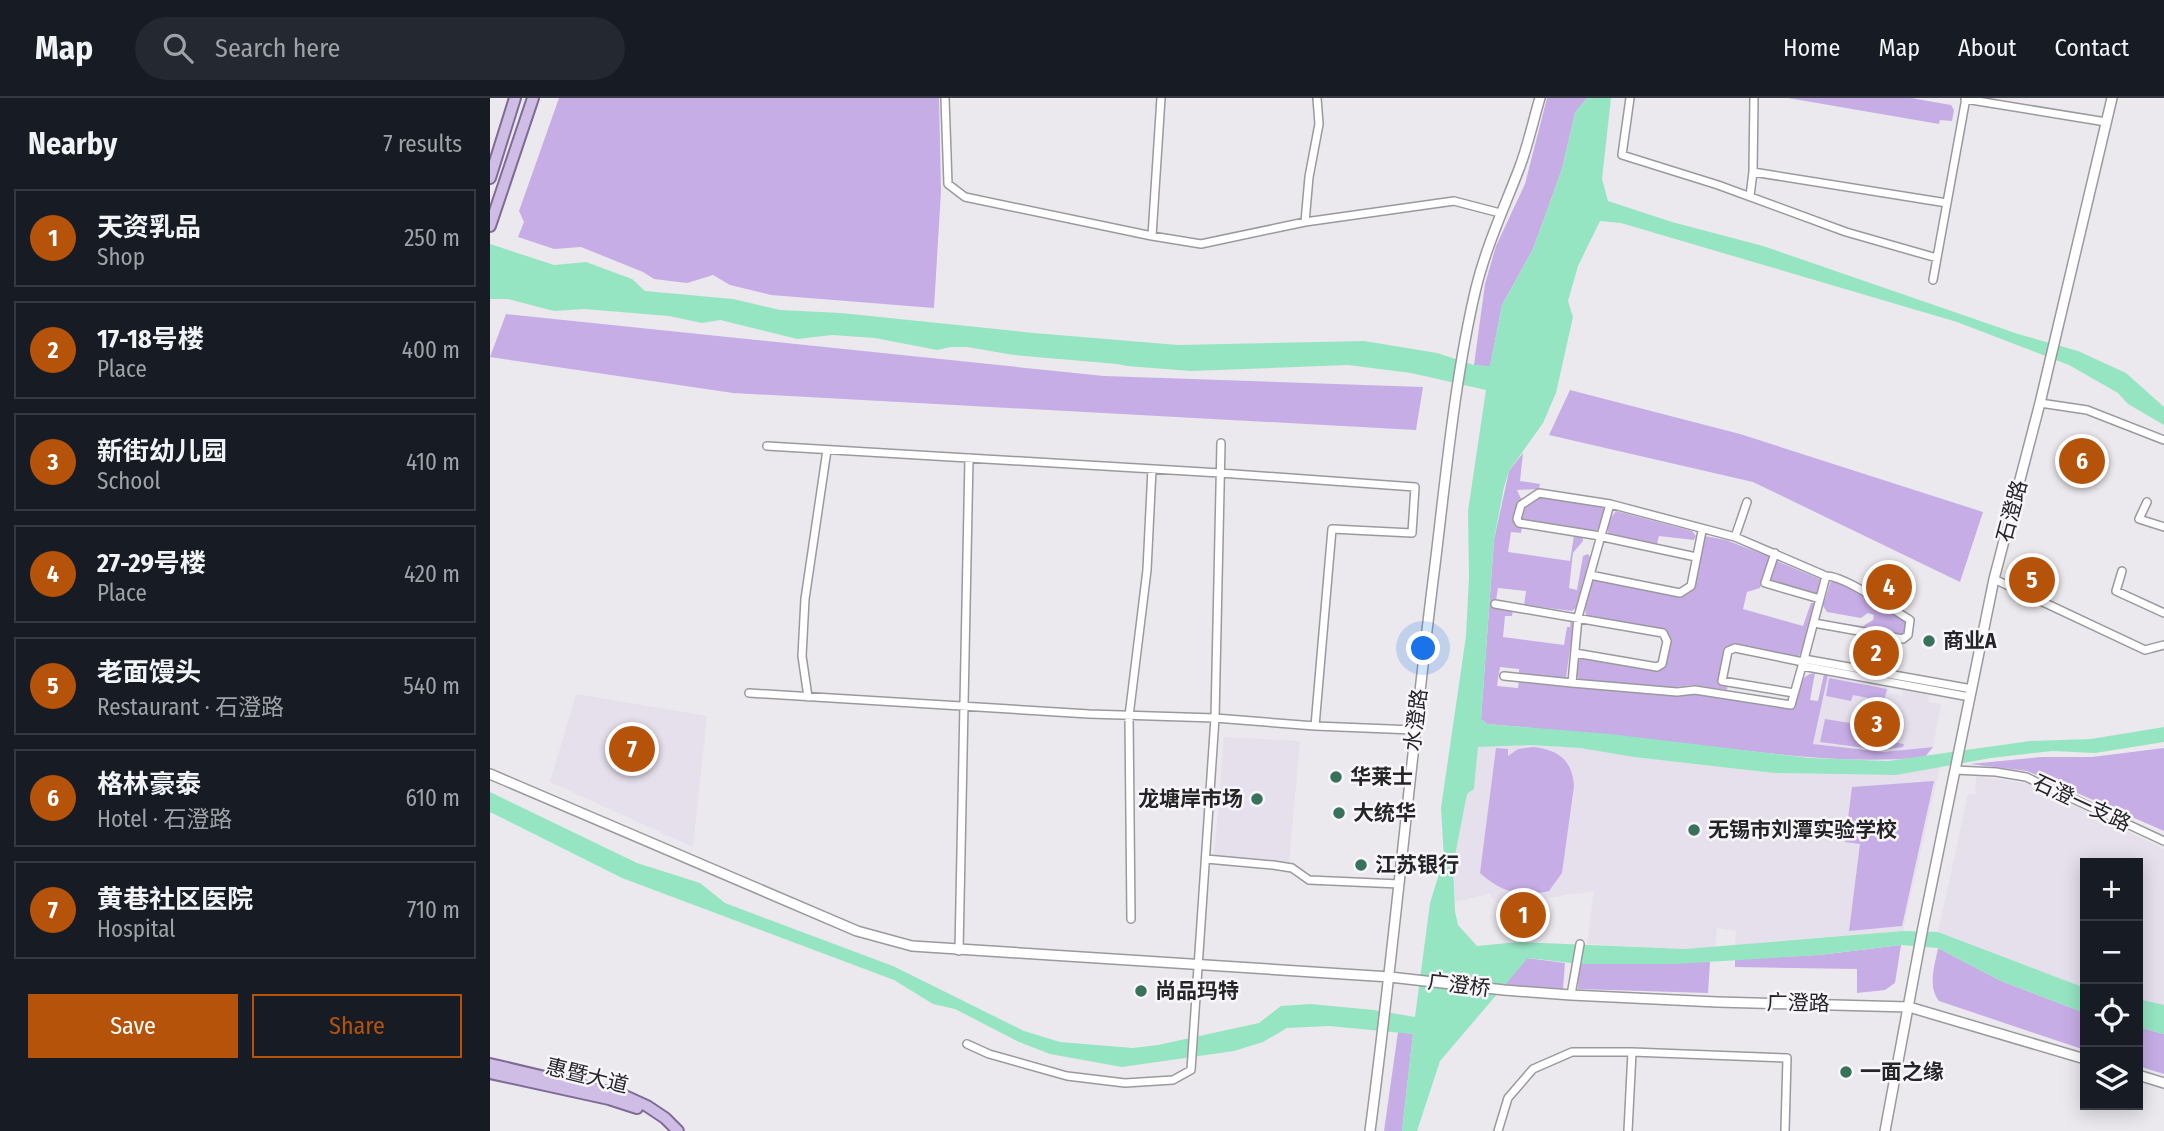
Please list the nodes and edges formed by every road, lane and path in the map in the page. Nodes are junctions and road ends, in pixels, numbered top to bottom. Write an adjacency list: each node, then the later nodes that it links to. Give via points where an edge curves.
1 (515, 98): 13 (main road)
2 (533, 98): 18 (main road)
3 (945, 98): 19 (street, via 948,184 965,197)
4 (1161, 98): 19 (street)
5 (1317, 98): 17 (street, via 1319,124)
6 (1540, 98): 16 (street, 水澄路, via 1520,167)
7 (1630, 98): 14 (street, via 1622,155)
8 (1754, 98): 12 (street)
9 (2112, 98): 11 (street, 石澄路)
10 (1966, 99): 11 (street); 15 (street)
11 (2106, 122): 22 (street, 石澄路)
12 (1753, 172): 14 (street); 15 (street)
13 (490, 178)
14 (1750, 196): 20 (street, via 1846,232)
15 (1947, 203): 20 (street)
16 (1500, 213): 17 (street, via 1454,201); 63 (street, 水澄路, via 1476,288 1464,355)
17 (1305, 222): 19 (street, via 1201,244)
18 (490, 226)
19 (1152, 236)
20 (1937, 258): 21 (street)
21 (1933, 280)
22 (2040, 403): 23 (street, via 2087,410); 42 (street, 石澄路)
23 (2164, 440)
24 (1221, 443): 29 (street)
25 (767, 446): 26 (street)
26 (827, 450): 27 (street); 58 (street, via 805,599 802,656)
27 (969, 458): 28 (street); 59 (street)
28 (1152, 469): 29 (street); 60 (street, via 1147,570)
29 (1220, 473): 61 (street); 62 (street, via 1415,487 1412,534 1332,529)
30 (1747, 502): 36 (street)
31 (2147, 502): 33 (street, via 2139,519)
32 (1610, 504): 35 (street); 35 (street, via 1539,493 1517,513 1519,523); 36 (street)
33 (2164, 527)
34 (1702, 530): 38 (street)
35 (1600, 537): 38 (street); 40 (street)
36 (1735, 537): 37 (street)
37 (1775, 553): 41 (street); 43 (street, via 1765,583)
38 (1696, 557): 40 (street, via 1691,586 1680,593)
39 (2122, 571): 45 (street, via 2116,591)
40 (1590, 575): 46 (street)
41 (1826, 576): 43 (street); 47 (street, via 1910,620 1908,635 1903,639)
42 (1994, 579): 48 (street, via 2145,650); 56 (street, 石澄路)
43 (1820, 599): 47 (street)
44 (1495, 604): 46 (street)
45 (2164, 613)
46 (1578, 617): 49 (street); 49 (street, via 1663,633 1667,641 1662,664 1657,667)
47 (1814, 623): 50 (street)
48 (2164, 645)
49 (1575, 653): 52 (street)
50 (1803, 662): 53 (street, via 1731,649 1722,681); 55 (street); 56 (street)
51 (1504, 676): 52 (street)
52 (1572, 683): 57 (street)
53 (1735, 683): 55 (street); 57 (street)
54 (749, 693): 58 (street)
55 (1794, 693): 57 (street, via 1791,705)
56 (1971, 693): 64 (street, 石澄路)
57 (1732, 696)
58 (808, 697): 59 (street)
59 (964, 705): 60 (street); 71 (street)
60 (1129, 716): 61 (street); 69 (street)
61 (1215, 718): 62 (street); 67 (street)
62 (1315, 726): 63 (street)
63 (1414, 730): 68 (street, 水澄路)
64 (1955, 770): 66 (street, 石澄一支路, via 2026,777); 76 (street, 石澄路)
65 (490, 774): 71 (street, 广澄桥, via 857,931 912,946)
66 (2164, 841)
67 (1206, 859): 68 (street, via 1273,864 1292,868 1309,880); 72 (street)
68 (1399, 884): 73 (street, 水澄路)
69 (1131, 919)
70 (1580, 944): 75 (street)
71 (959, 951): 72 (street, 广澄桥)
72 (1199, 964): 73 (street, 广澄桥); 77 (street, via 1191,1070 1173,1080 1125,1083 1067,1076)
73 (1390, 978): 74 (street, 广澄桥); 86 (street, 水澄路)
74 (1504, 990): 75 (street, 广澄路)
75 (1571, 995): 76 (street, 广澄路)
76 (1909, 1007): 79 (street, 广澄路); 90 (street)
77 (967, 1044)
78 (1632, 1052): 87 (street, via 1572,1052 1533,1069 1508,1098); 88 (street); 89 (street, via 1787,1058)
79 (2080, 1058)
80 (490, 1063): 85 (main road, via 625,1096 647,1105)
81 (490, 1073): 84 (main road, 惠暨大道, via 632,1106)
82 (2143, 1077): 83 (street)
83 (2164, 1083)
84 (668, 1131)
85 (678, 1131)
86 (1370, 1131)
87 (1498, 1131)
88 (1628, 1131)
89 (1785, 1131)
90 (1885, 1131)

